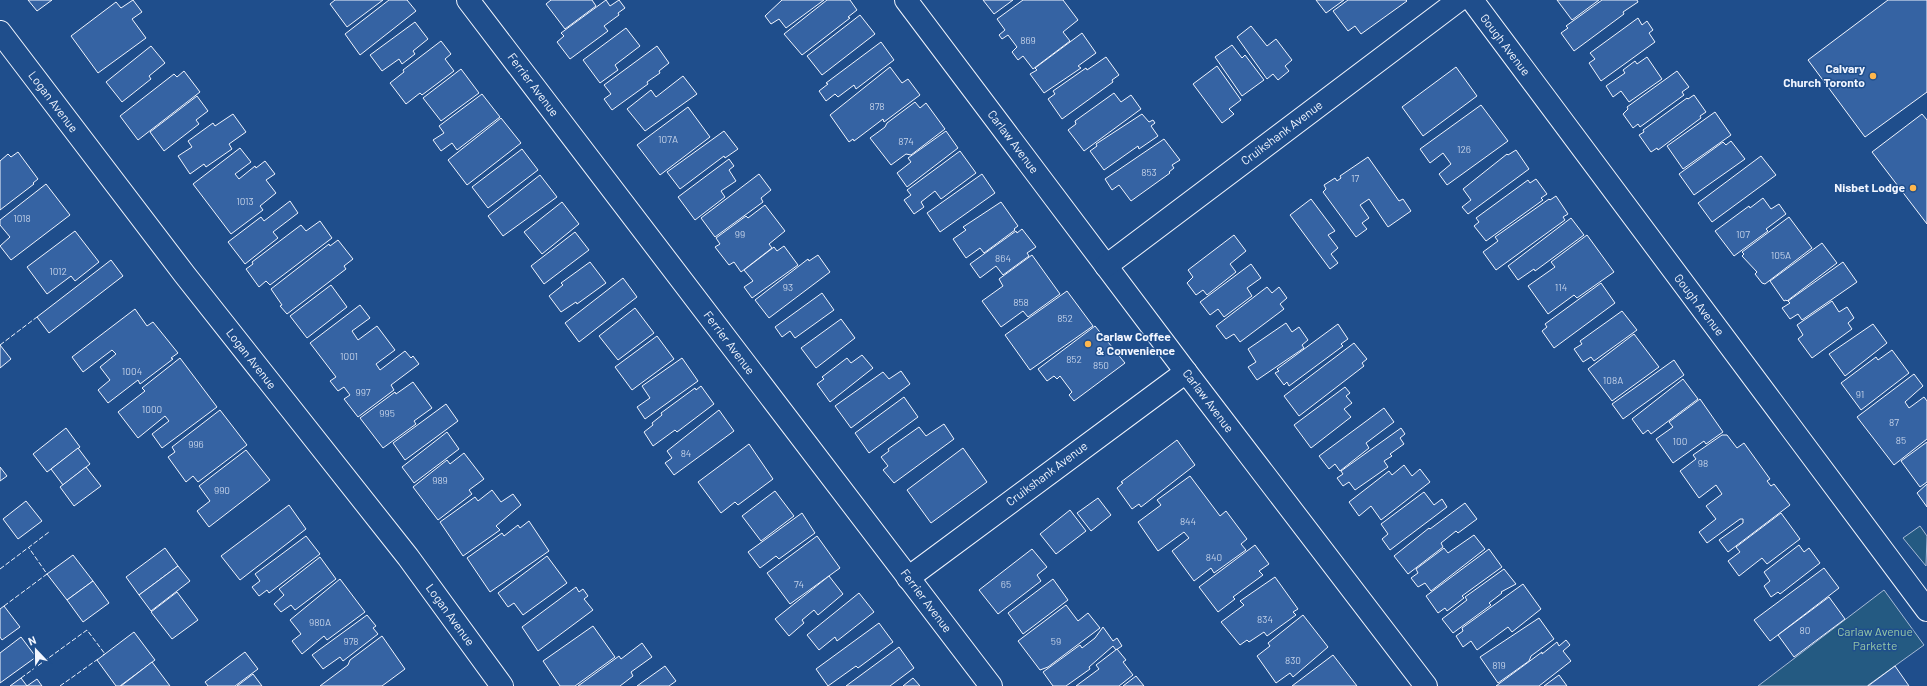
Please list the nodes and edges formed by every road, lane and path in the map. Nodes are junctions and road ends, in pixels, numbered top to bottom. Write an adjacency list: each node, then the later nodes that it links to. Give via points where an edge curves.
1 (468, 0): 8 (street, Ferrier Avenue)
2 (906, 0): 6 (street, Carlaw Avenue)
3 (1459, 0): 6 (street, Cruikshank Avenue)
4 (1472, 0): 9 (street, Gough Avenue)
5 (0, 32): 10 (street, Logan Avenue, via 185,275 408,557)
6 (1106, 266): 7 (street, Carlaw Avenue)
7 (1186, 372): 8 (street, Cruikshank Avenue); 12 (street, Carlaw Avenue)
8 (908, 578): 11 (street, Ferrier Avenue)
9 (1927, 610)
10 (502, 686)
11 (991, 686)
12 (1426, 686)

